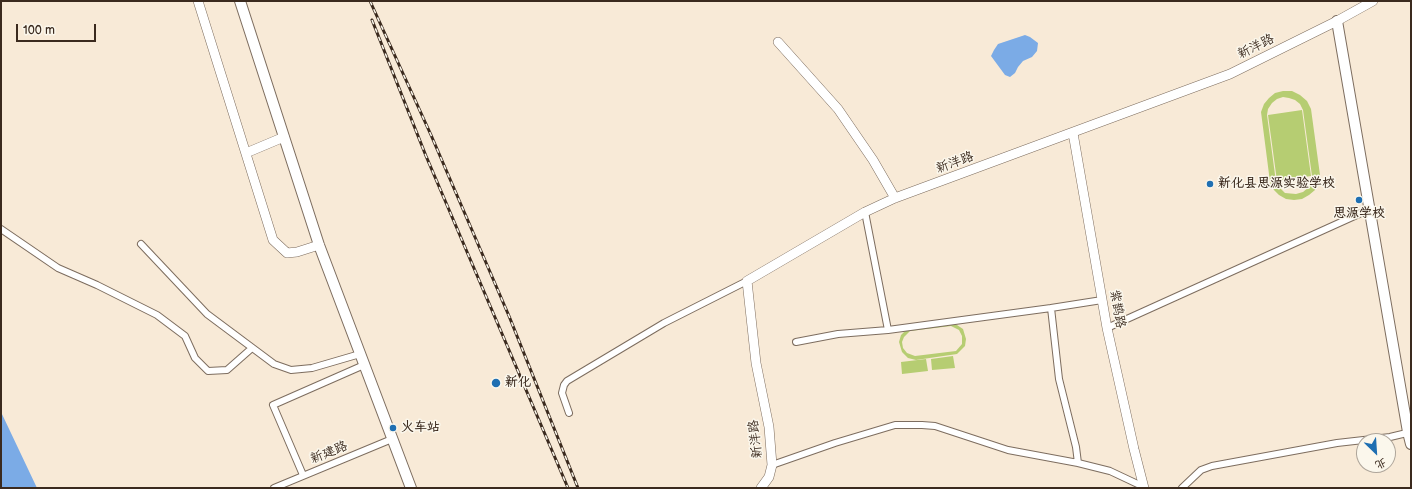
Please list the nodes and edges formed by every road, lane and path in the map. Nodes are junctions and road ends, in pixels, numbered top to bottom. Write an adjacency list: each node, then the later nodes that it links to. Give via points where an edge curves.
1 (198, 1): 8 (street)
2 (240, 1): 7 (main road)
3 (1373, 1): 4 (street, 新洋路)
4 (1338, 21): 6 (street, 新洋路, via 1230,74); 10 (main road)
5 (778, 42): 9 (street, via 838,109)
6 (1073, 133): 9 (street, 新洋路); 16 (street, 紫鹊路)
7 (284, 137): 8 (street); 14 (main road)
8 (246, 152): 14 (street, via 273,240 287,253)
9 (896, 198): 11 (street, 新洋路)
10 (1370, 209): 18 (street); 25 (main road)
11 (865, 212): 15 (street, 新洋路); 19 (street)
12 (1, 229): 21 (street, via 58,268 157,315 185,336 195,358 208,371 227,370)
13 (141, 244): 21 (street, via 207,314)
14 (319, 245): 22 (main road)
15 (747, 281): 24 (street, via 664,323 567,381 562,393); 29 (street, 新洋路, via 756,363 769,428)
16 (1102, 300): 17 (street); 18 (street, 紫鹊路)
17 (1051, 308): 19 (street); 28 (street, via 1059,379)
18 (1107, 328): 34 (street, 紫鹊路)
19 (888, 330): 20 (street, via 838,334)
20 (796, 342)
21 (252, 348): 22 (street, via 274,364 291,370 312,368)
22 (360, 354): 23 (main road)
23 (364, 365): 26 (main road); 30 (street, via 273,404)
24 (569, 413)
25 (1409, 432): 27 (main road); 35 (street, via 1390,438 1338,443 1212,466 1201,470)
26 (392, 439): 30 (street, 新建路); 32 (main road)
27 (1411, 444)
28 (1078, 463): 29 (street, via 1008,450 935,426 895,425); 34 (street, via 1110,471)
29 (772, 465): 33 (street, 新洋路, via 769,477)
30 (303, 476): 31 (street, 新建路)
31 (274, 488)
32 (411, 488)
33 (761, 488)
34 (1145, 488)
35 (1182, 488)

